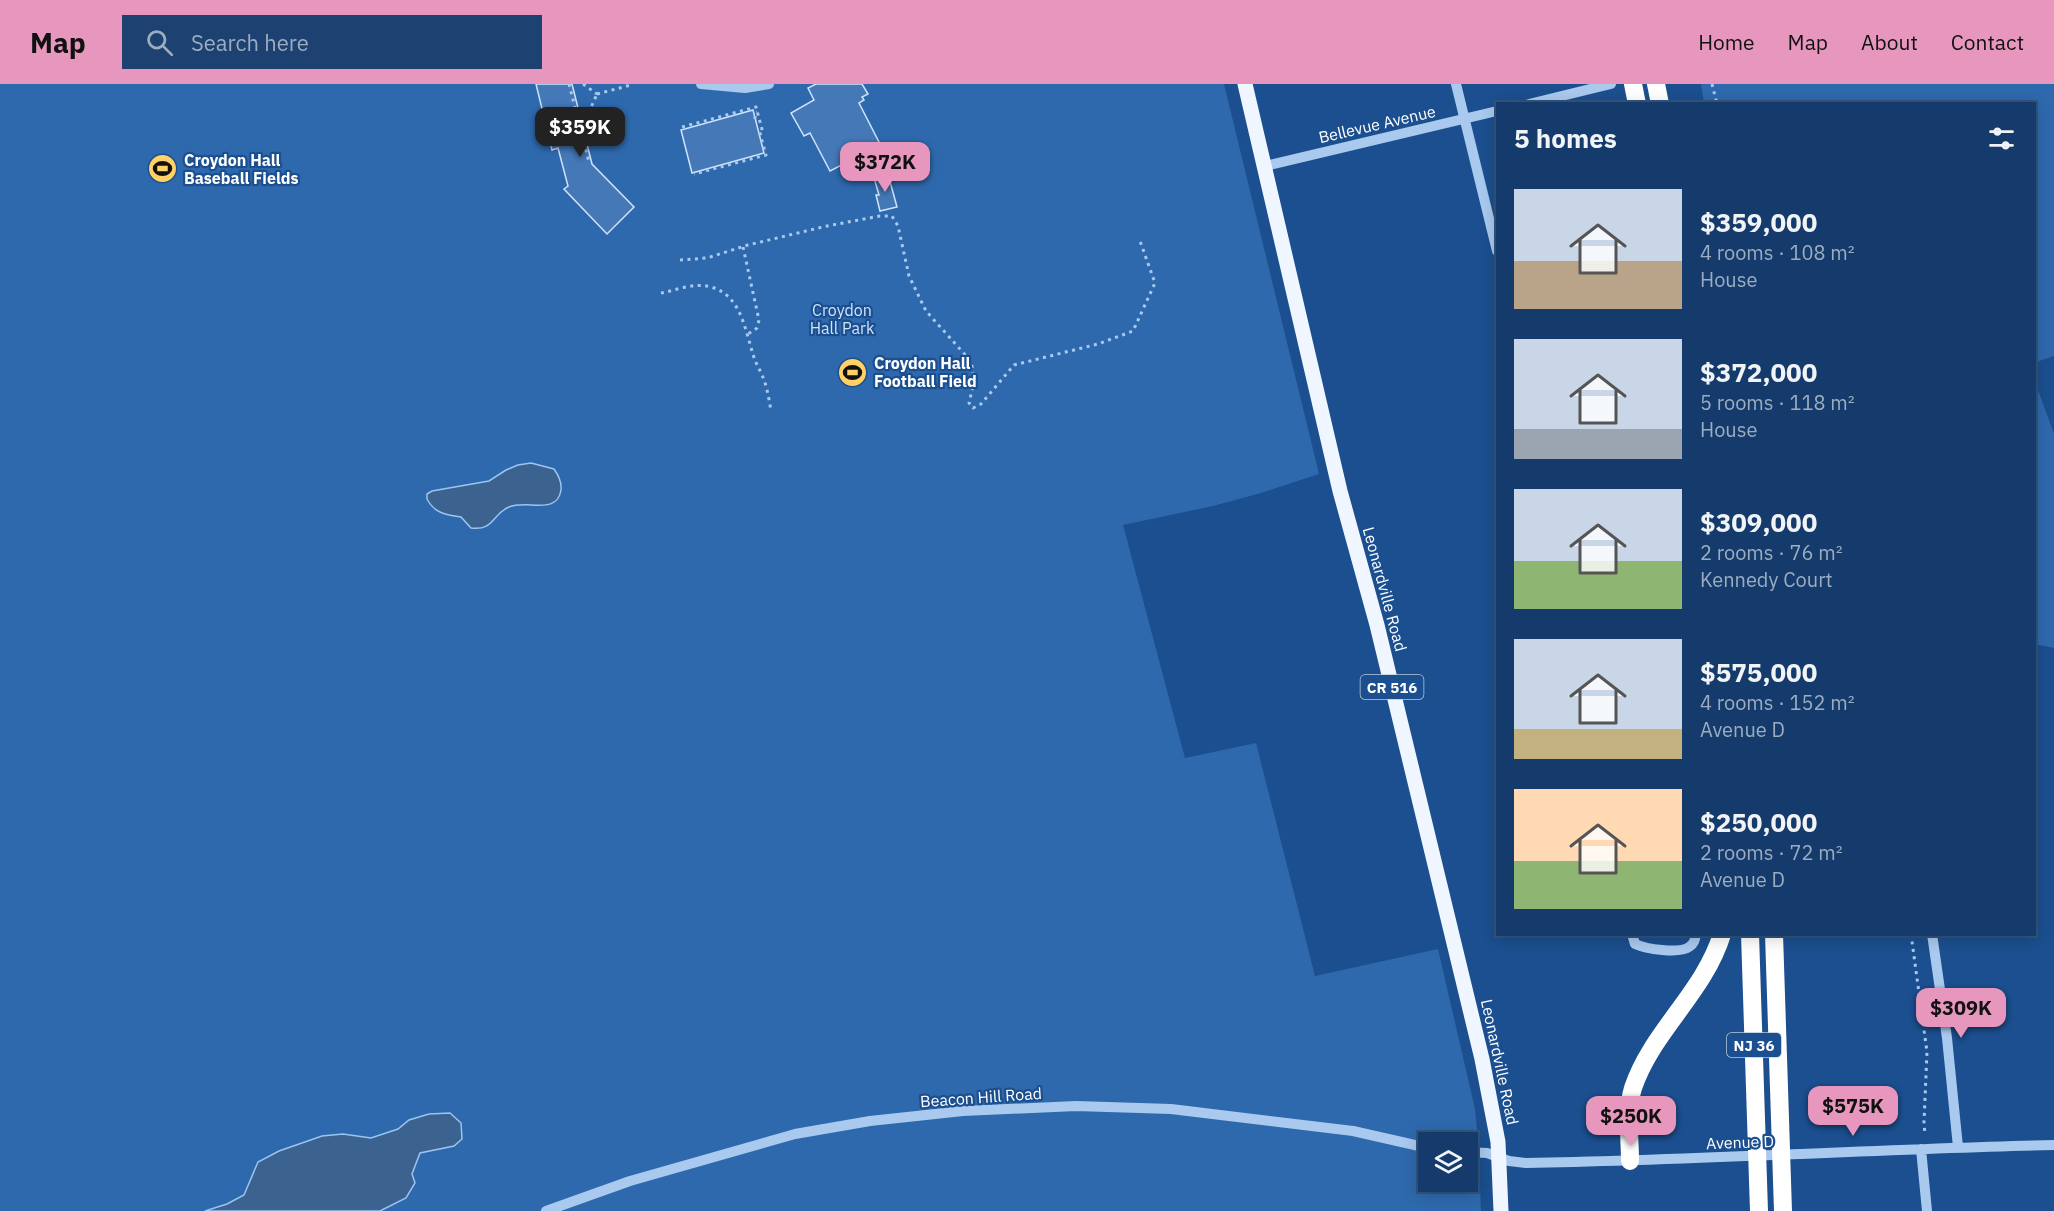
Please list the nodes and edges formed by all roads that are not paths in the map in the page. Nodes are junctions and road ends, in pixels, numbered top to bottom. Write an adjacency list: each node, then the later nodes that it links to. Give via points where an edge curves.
1 (701, 84): 2 (street, via 745,88)
2 (769, 84)
3 (1245, 84): 13 (main road, Leonardville Road / CR 516)
4 (1456, 84): 12 (street)
5 (1611, 84): 8 (street)
6 (1632, 84): 9 (highway)
7 (1656, 84): 10 (highway)
8 (1537, 102)
9 (1636, 102)
10 (1660, 102)
11 (1496, 111): 12 (street, Bellevue Avenue)
12 (1464, 119): 13 (street, Bellevue Avenue); 14 (street)
13 (1265, 166): 28 (main road, Leonardville Road / CR 516, via 1340,491 1380,636 1480,1048)
14 (1496, 247)
15 (1633, 936): 16 (street, via 1635,944 1646,949 1682,950 1695,942)
16 (1696, 936)
17 (1721, 936): 29 (highway, via 1712,963 1642,1064 1630,1107)
18 (1750, 936): 26 (highway, NJ 36)
19 (1773, 936): 27 (highway, NJ 36)
20 (1932, 936): 23 (street)
21 (2054, 1145): 23 (street, Avenue D)
22 (1418, 1146): 30 (street, Beacon Hill Road, via 1353,1131 1171,1109 1076,1106 963,1111 795,1134 630,1181)
23 (1958, 1147): 24 (street, Avenue D)
24 (1923, 1149): 27 (street, Avenue D); 34 (street)
25 (1478, 1153): 28 (street)
26 (1758, 1156): 27 (street, Avenue D); 29 (street, Avenue D); 32 (highway, NJ 36)
27 (1782, 1156): 33 (highway, NJ 36)
28 (1499, 1158): 29 (street, Avenue D, via 1520,1163); 31 (main road, Leonardville Road / CR 516)
29 (1630, 1161)
30 (546, 1211)
31 (1501, 1211)
32 (1759, 1211)
33 (1783, 1211)
34 (1927, 1211)

